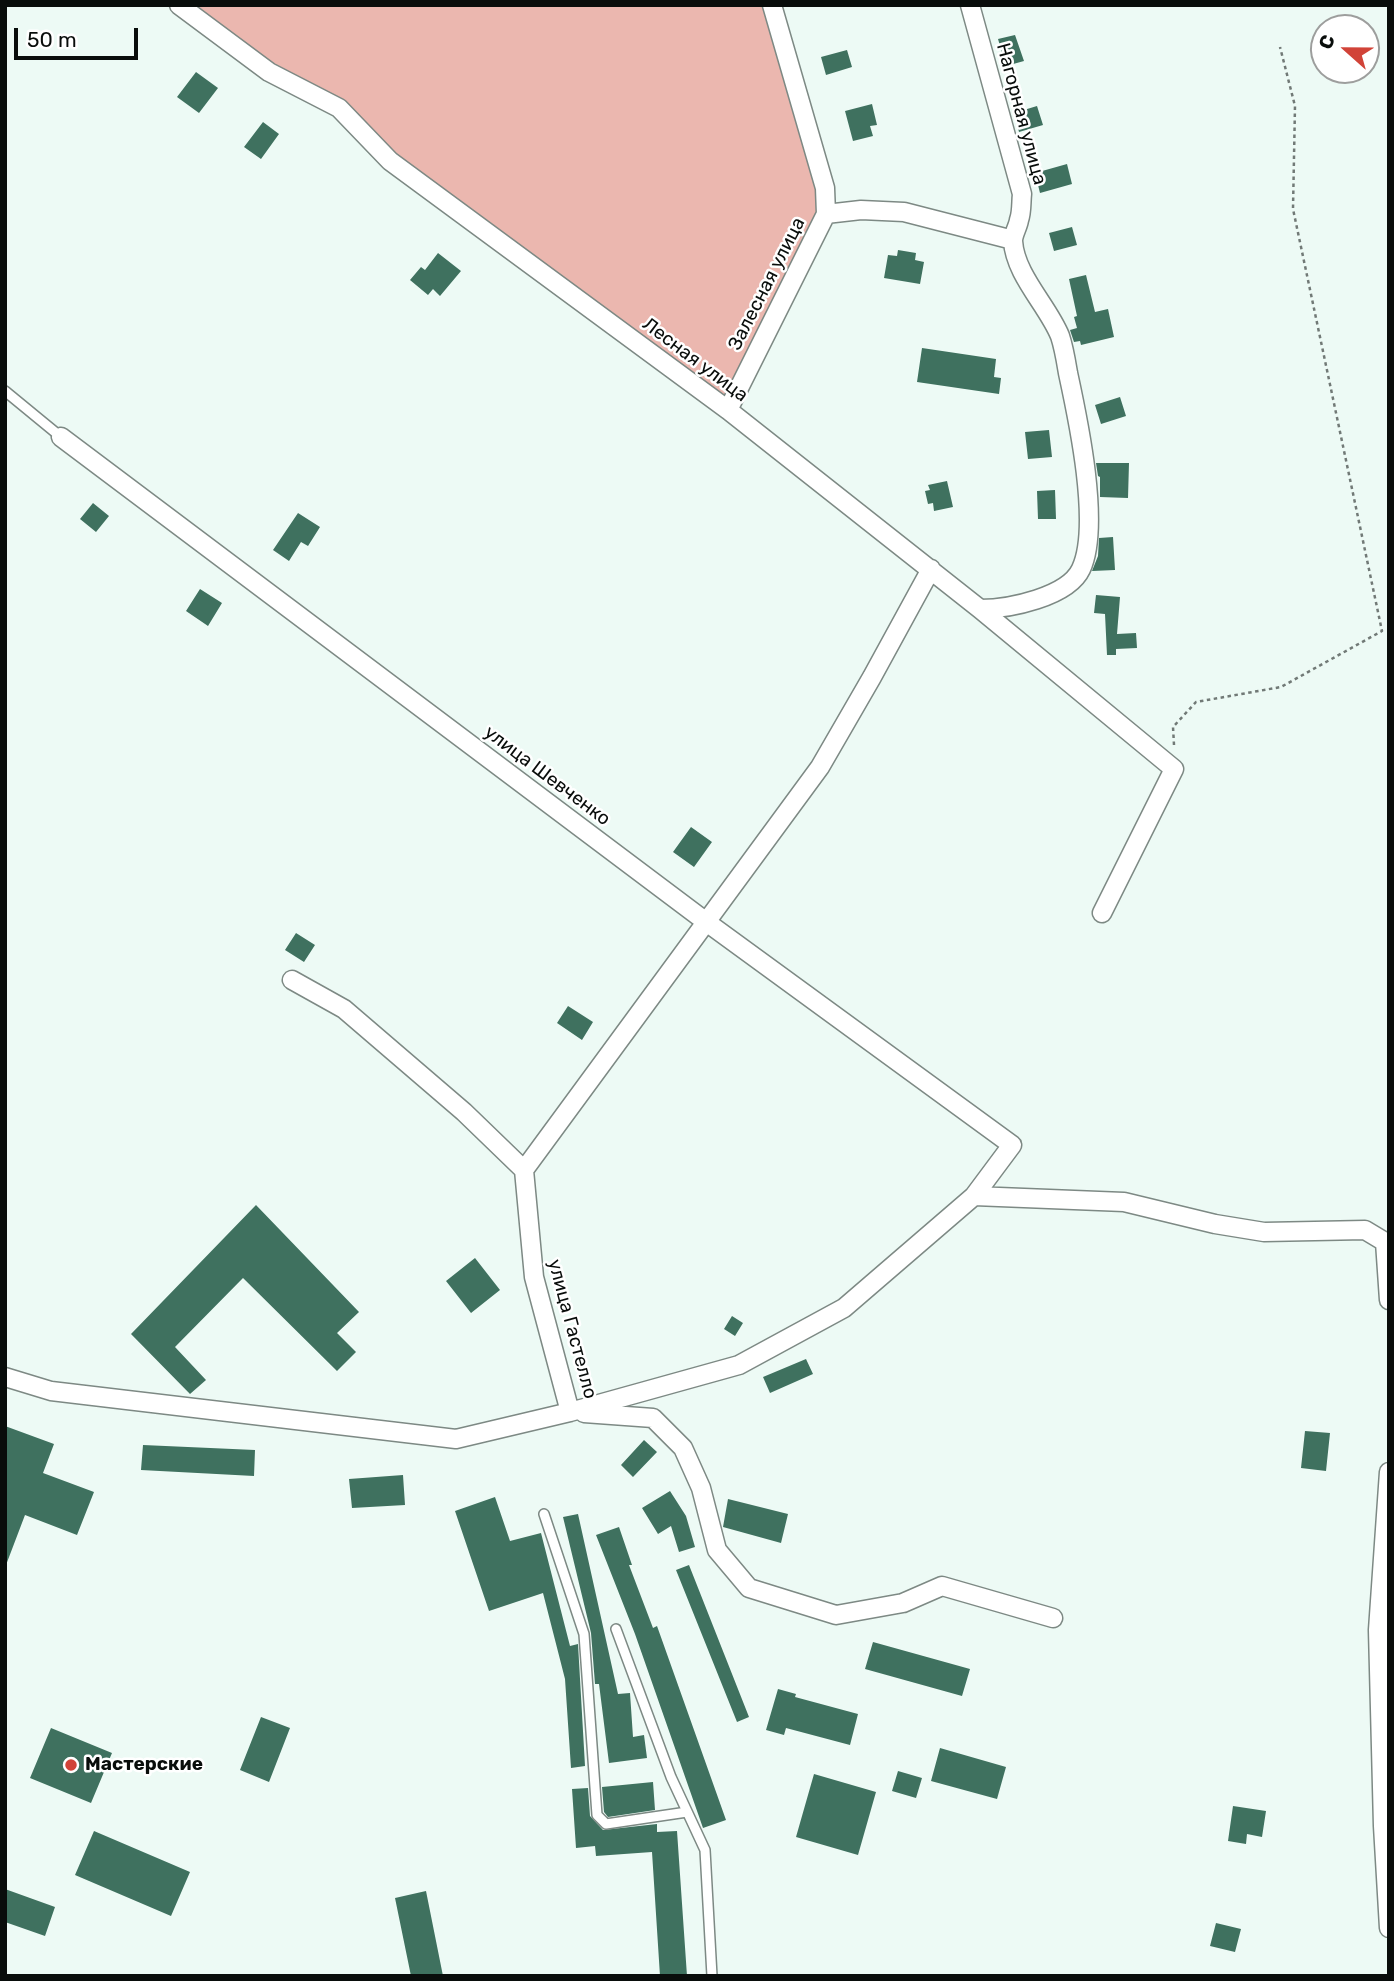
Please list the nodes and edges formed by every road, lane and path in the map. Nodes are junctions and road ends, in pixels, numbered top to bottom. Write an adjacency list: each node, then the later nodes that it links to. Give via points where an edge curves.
1 (179, 5): 8 (street, Лесная улица, via 269,72 339,108 390,161)
2 (772, 5): 5 (street, Залесная улица, via 825,188)
3 (970, 5): 6 (street, Нагорная улица, via 1022,194)
4 (1280, 47): 12 (path, via 1296,106 1293,209 1382,631 1281,687 1196,702 1173,727)
5 (826, 214): 6 (street, Залесная улица, via 904,212); 8 (street, Залесная улица)
6 (1013, 240): 11 (street, Нагорная улица, via 1021,270 1060,337 1082,433 1087,544 1081,570 1071,582 1044,597)
7 (5, 391): 9 (lane)
8 (728, 410): 10 (street, Лесная улица)
9 (61, 437): 14 (street, улица Шевченко)
10 (931, 569): 11 (street, Лесная улица); 14 (street, via 820,767)
11 (980, 609): 12 (street, Лесная улица)
12 (1174, 769): 13 (street)
13 (1102, 913)
14 (705, 921): 16 (street); 17 (street, улица Шевченко, via 1012,1145)
15 (292, 980): 16 (street, via 344,1009)
16 (524, 1170): 20 (street, улица Гастелло, via 534,1277)
17 (974, 1196): 18 (street, via 1124,1202 1264,1232 1365,1230 1385,1242); 20 (street, via 844,1308 751,1359)
18 (1389, 1300)
19 (5, 1377): 20 (street, via 51,1391 456,1438)
20 (570, 1412): 23 (street, улица Гастелло, via 653,1418 683,1448 701,1488 717,1550 749,1588 836,1615 903,1603 942,1586)
21 (1389, 1472): 26 (street, via 1378,1630)
22 (544, 1514): 25 (lane, via 584,1634 597,1815 606,1824)
23 (1053, 1618)
24 (616, 1629): 25 (lane)
25 (687, 1812): 27 (lane, via 705,1850)
26 (1389, 1928)
27 (712, 1976)

